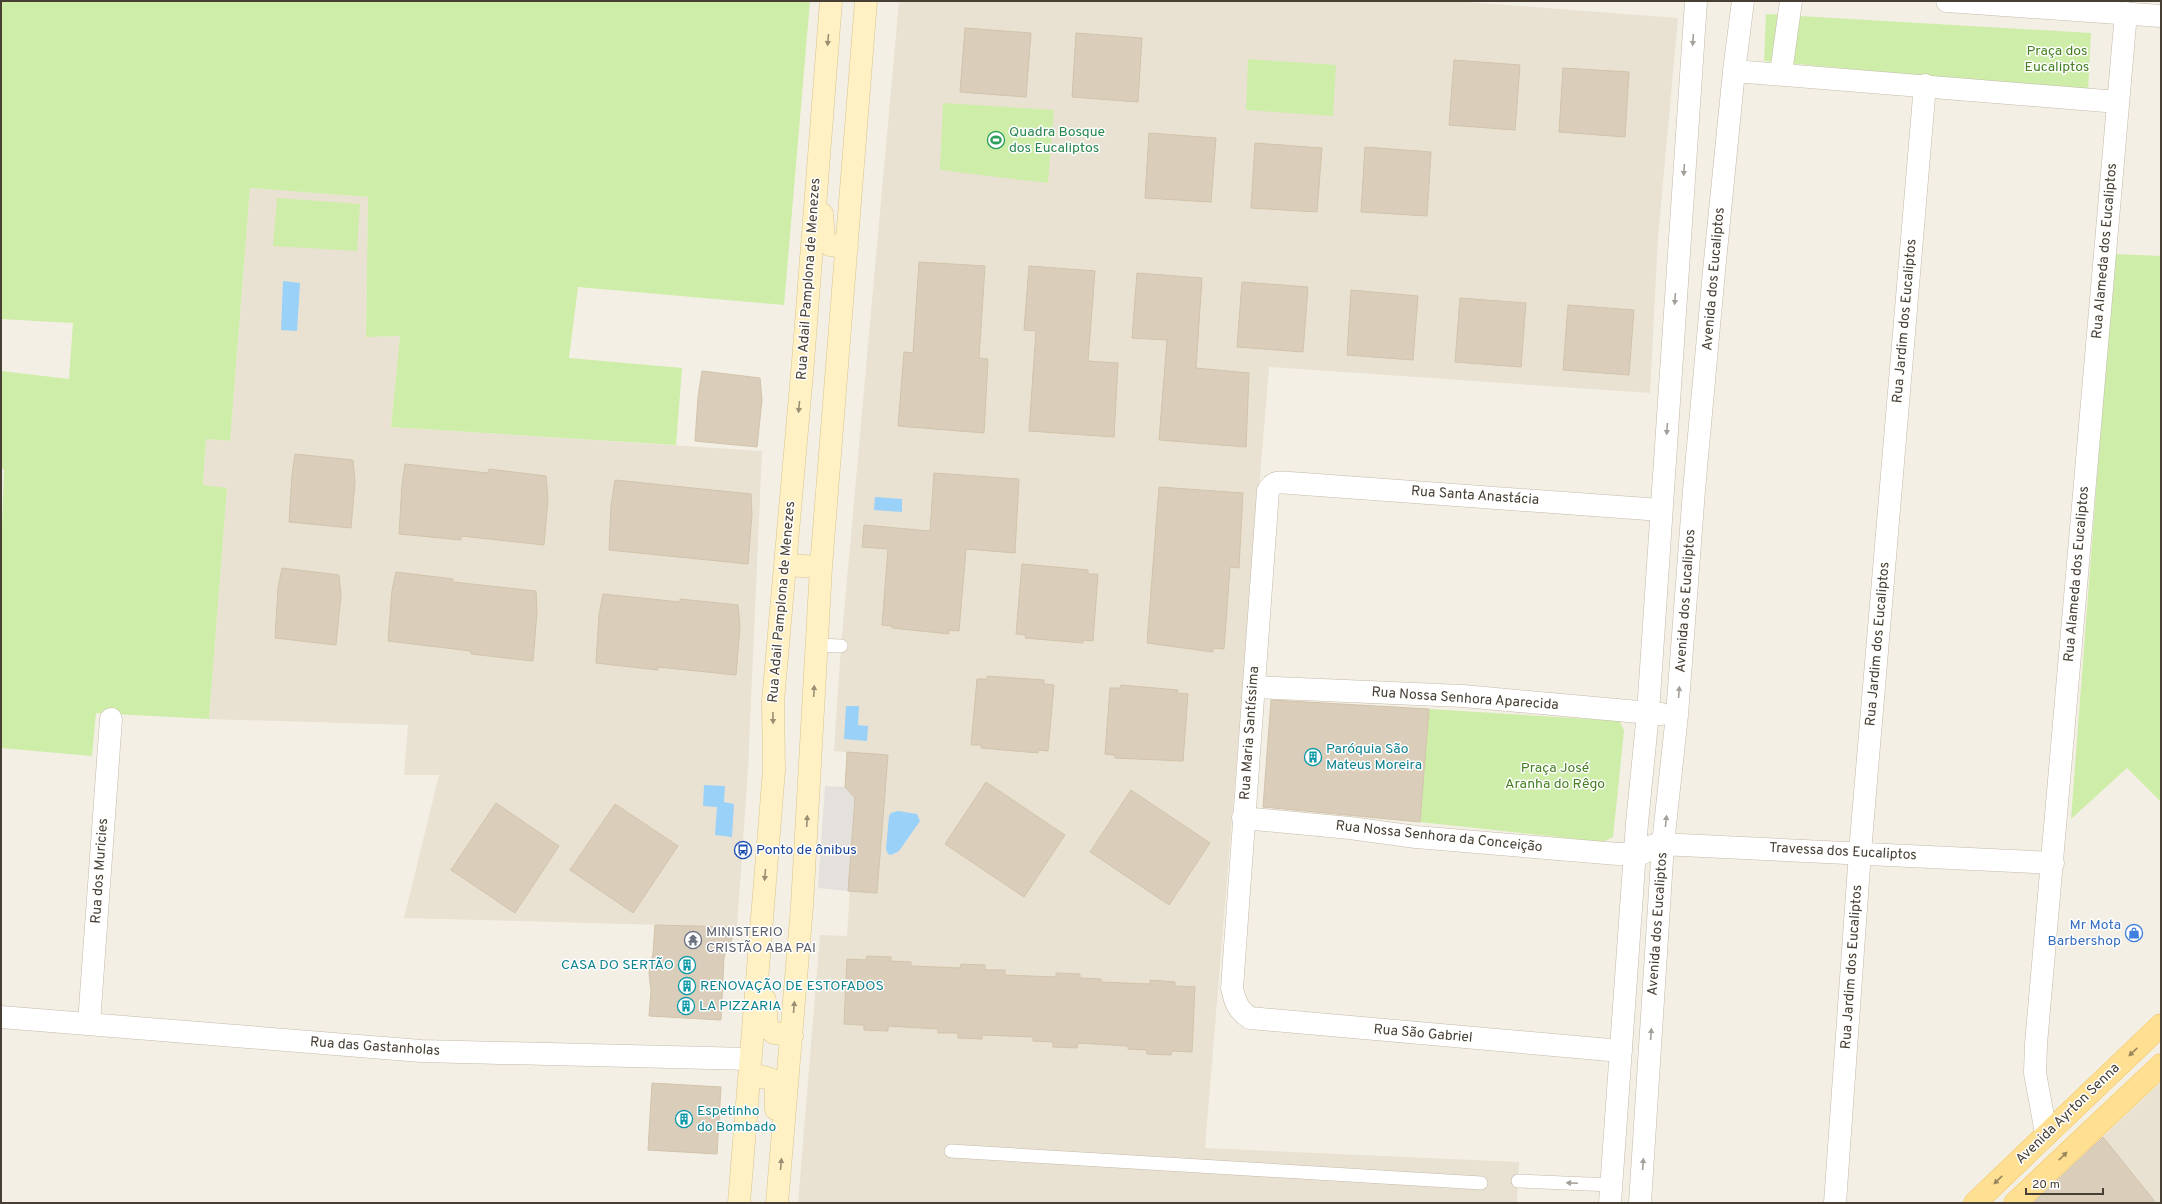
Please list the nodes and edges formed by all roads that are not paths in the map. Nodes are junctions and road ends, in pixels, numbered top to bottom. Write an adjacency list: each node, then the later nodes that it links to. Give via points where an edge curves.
1 (831, 1): 13 (main road, Rua Adail Pamplona de Menezes, one-way to 13)
2 (866, 1): 14 (main road)
3 (1696, 1): 18 (street, Avenida dos Eucaliptos, one-way to 18)
4 (1744, 1): 9 (street, Avenida dos Eucaliptos)
5 (1791, 1): 10 (street)
6 (1947, 1): 7 (street)
7 (2126, 13): 8 (street); 12 (street, Rua Alameda dos Eucaliptos)
8 (2161, 16)
9 (1734, 71): 10 (street); 19 (street, Avenida dos Eucaliptos)
10 (1781, 73): 11 (street)
11 (1925, 85): 12 (street); 31 (street, Rua Jardim dos Eucaliptos)
12 (2118, 102): 33 (street, Rua Alameda dos Eucaliptos)
13 (816, 195): 14 (main road, via 822,205 824,239 830,245); 15 (main road, Rua Adail Pamplona de Menezes)
14 (847, 247): 16 (main road)
15 (809, 287): 16 (main road, via 828,292 834,298 831,326); 21 (main road, Rua Adail Pamplona de Menezes, one-way to 21)
16 (839, 339): 22 (main road)
17 (1290, 482): 20 (street, Rua Santa Anastácia); 25 (street, Rua Maria Santíssima, via 1278,482 1268,491)
18 (1663, 485): 19 (street); 20 (street, Avenida dos Eucaliptos)
19 (1694, 490): 27 (street, Avenida dos Eucaliptos, one-way to 19)
20 (1661, 510): 26 (street, Avenida dos Eucaliptos)
21 (785, 565): 22 (main road); 34 (main road, Rua Adail Pamplona de Menezes, one-way to 34, via 773,701 774,770)
22 (821, 567): 23 (main road)
23 (817, 645): 24 (lane); 39 (main road, one-way to 23, via 803,898)
24 (841, 646)
25 (1254, 687): 26 (street, Rua Nossa Senhora Aparecida, via 1463,696); 29 (street, Rua Maria Santíssima)
26 (1648, 713): 27 (street, Rua Nossa Senhora Aparecida); 32 (street, Avenida dos Eucaliptos)
27 (1677, 715): 30 (street, Avenida dos Eucaliptos, one-way to 27)
28 (111, 719): 37 (street, Rua dos Muricies)
29 (1244, 818): 32 (street, Rua Nossa Senhora da Conceição, via 1350,828 1416,838 1618,854); 35 (street, Rua Maria Santíssima, via 1232,988)
30 (1663, 844): 31 (street, Travessa dos Eucaliptos); 32 (street, Travessa dos Eucaliptos, via 1657,844 1643,853); 49 (street, Avenida dos Eucaliptos, one-way to 30)
31 (1860, 852): 33 (street, Travessa dos Eucaliptos); 52 (street, Rua Jardim dos Eucaliptos)
32 (1636, 853): 40 (street, Avenida dos Eucaliptos)
33 (2053, 862): 44 (street, Rua Alameda dos Eucaliptos, via 2035,1073)
34 (757, 979): 39 (main road, via 765,992 767,1028 774,1033); 42 (main road, Rua Adail Pamplona de Menezes)
35 (1234, 1000): 40 (street, Rua São Gabriel, via 1240,1011 1250,1018 1273,1022)
36 (1, 1017): 37 (street, Rua das Gastanholas)
37 (89, 1023): 42 (street, Rua das Gastanholas, via 421,1051)
38 (2161, 1025): 44 (main road, Avenida Ayrton Senna, one-way to 44)
39 (792, 1035): 43 (main road)
40 (1621, 1051): 48 (street, Avenida dos Eucaliptos)
41 (2161, 1064): 54 (main road, Avenida Ayrton Senna, one-way to 41)
42 (750, 1067): 43 (main road, via 776,1084 776,1116); 50 (main road, Rua Adail Pamplona de Menezes)
43 (784, 1125): 51 (main road, one-way to 43)
44 (2046, 1133): 53 (main road, Avenida Ayrton Senna, one-way to 53)
45 (951, 1151): 47 (lane)
46 (1518, 1181): 48 (lane, one-way to 46)
47 (1481, 1183)
48 (1611, 1194): 49 (street)
49 (1641, 1195)
50 (740, 1203)
51 (778, 1203)
52 (1835, 1203)
53 (1975, 1203)
54 (2015, 1203)

